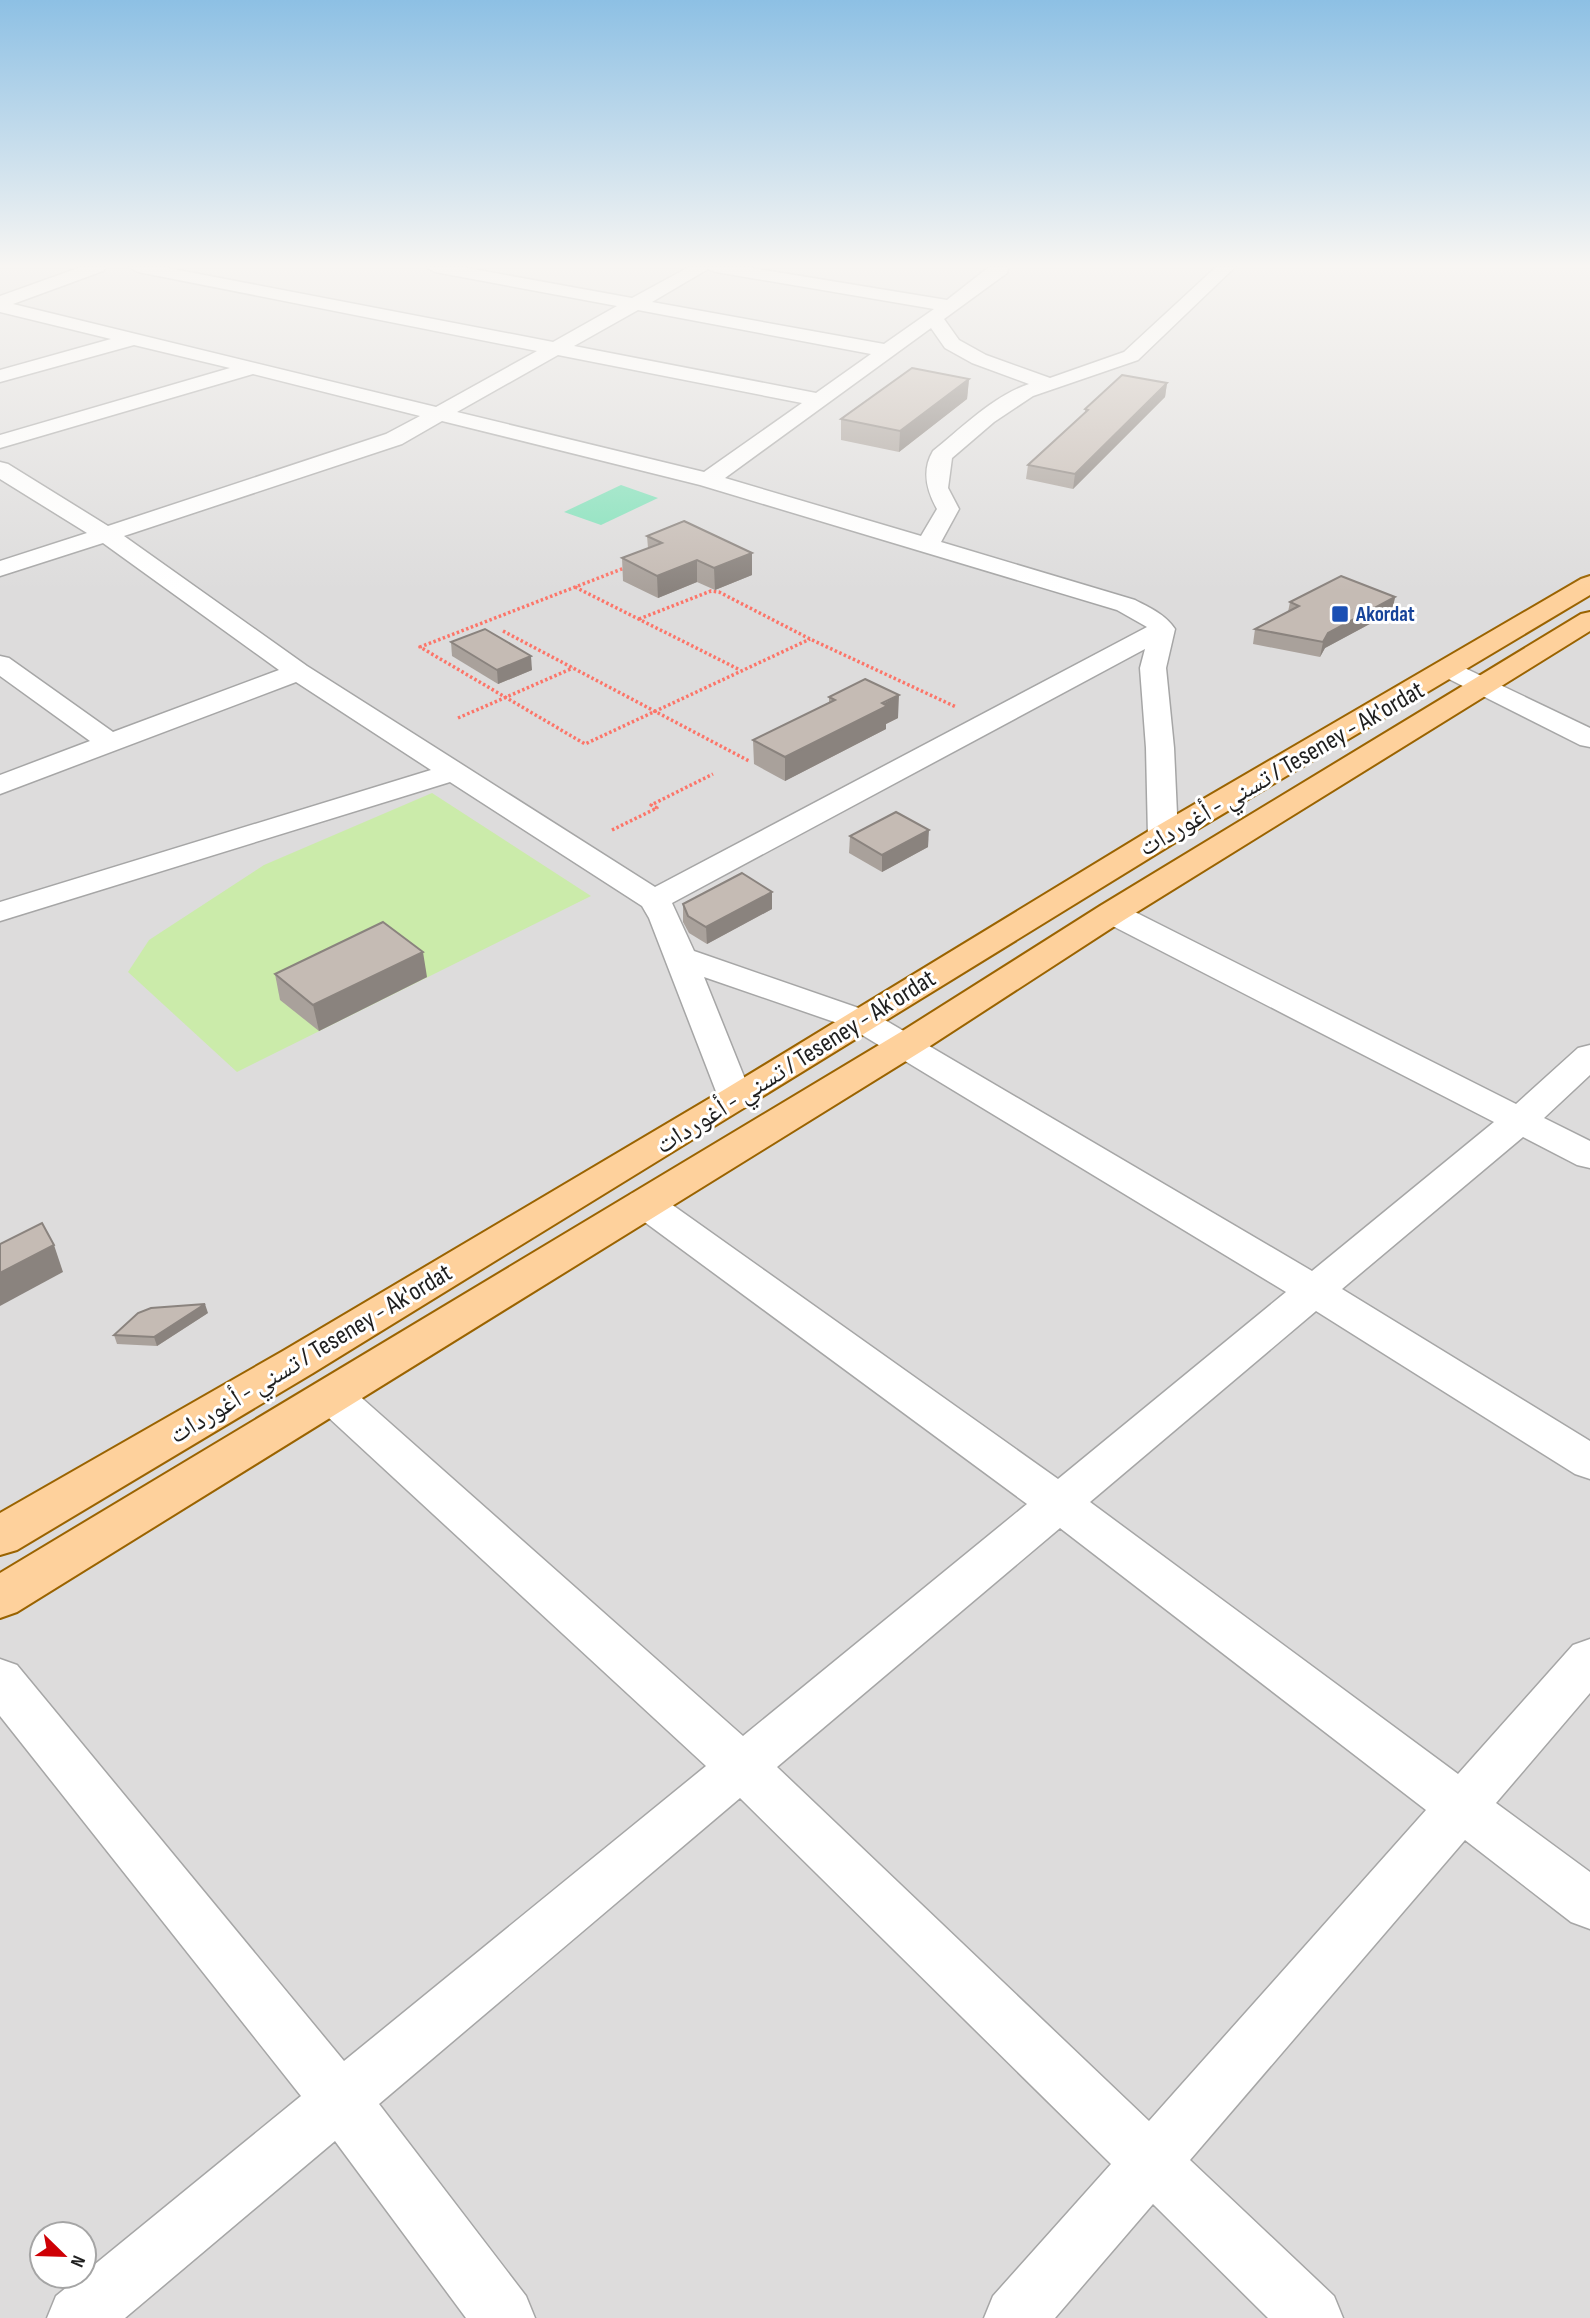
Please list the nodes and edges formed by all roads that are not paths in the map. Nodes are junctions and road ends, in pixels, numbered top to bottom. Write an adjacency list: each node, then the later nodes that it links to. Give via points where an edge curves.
1 (229, 375): 11 (street)
2 (284, 375): 10 (street)
3 (509, 375): 10 (street)
4 (691, 375): 9 (street)
5 (854, 375): 9 (street)
6 (1023, 375): 8 (street)
7 (1079, 375): 8 (street)
8 (1047, 384): 15 (street, via 987,418 941,456 937,488 947,509)
9 (820, 400): 13 (street)
10 (442, 413): 13 (street); 14 (street, via 366,451)
11 (0, 442)
12 (0, 469): 14 (street)
13 (708, 480): 15 (street)
14 (107, 535): 16 (street); 22 (street)
15 (927, 545): 19 (street, via 1126,605)
16 (0, 569)
17 (1590, 584): 21 (main road, تسني - أغوردات / Teseney - Ak'ordat)
18 (1590, 620): 23 (main road)
19 (1162, 629): 28 (street, via 1153,667); 29 (street)
20 (0, 664): 25 (street)
21 (1450, 669): 23 (street); 28 (main road, تسني - أغوردات / Teseney - Ak'ordat)
22 (298, 672): 25 (street); 26 (street)
23 (1484, 686): 24 (street); 31 (main road)
24 (1590, 739)
25 (110, 743): 27 (street)
26 (456, 771): 29 (street); 30 (street)
27 (0, 785)
28 (1163, 836): 33 (main road, تسني - أغوردات / Teseney - Ak'ordat)
29 (654, 900): 32 (street)
30 (0, 912)
31 (1112, 914): 34 (main road); 37 (street)
32 (679, 957): 33 (street); 36 (street)
33 (861, 1020): 34 (street); 36 (main road, تسني - أغوردات / Teseney - Ak'ordat)
34 (904, 1045): 39 (main road); 40 (street)
35 (1590, 1056): 37 (street)
36 (735, 1098): 44 (main road, تسني - أغوردات / Teseney - Ak'ordat)
37 (1521, 1119): 38 (street); 40 (street)
38 (1590, 1156)
39 (644, 1203): 41 (main road); 43 (street)
40 (1314, 1291): 42 (street); 43 (street)
41 (331, 1395): 45 (main road); 48 (street)
42 (1590, 1462)
43 (1059, 1503): 48 (street); 49 (street)
44 (0, 1536)
45 (0, 1598)
46 (1590, 1658): 49 (street)
47 (0, 1680): 51 (street)
48 (742, 1767): 51 (street); 52 (street)
49 (1461, 1806): 50 (street); 52 (street)
50 (1590, 1904)
51 (340, 2100): 53 (street); 54 (street)
52 (1151, 2162): 55 (street); 56 (street)
53 (78, 2318)
54 (504, 2318)
55 (1015, 2318)
56 (1312, 2318)

